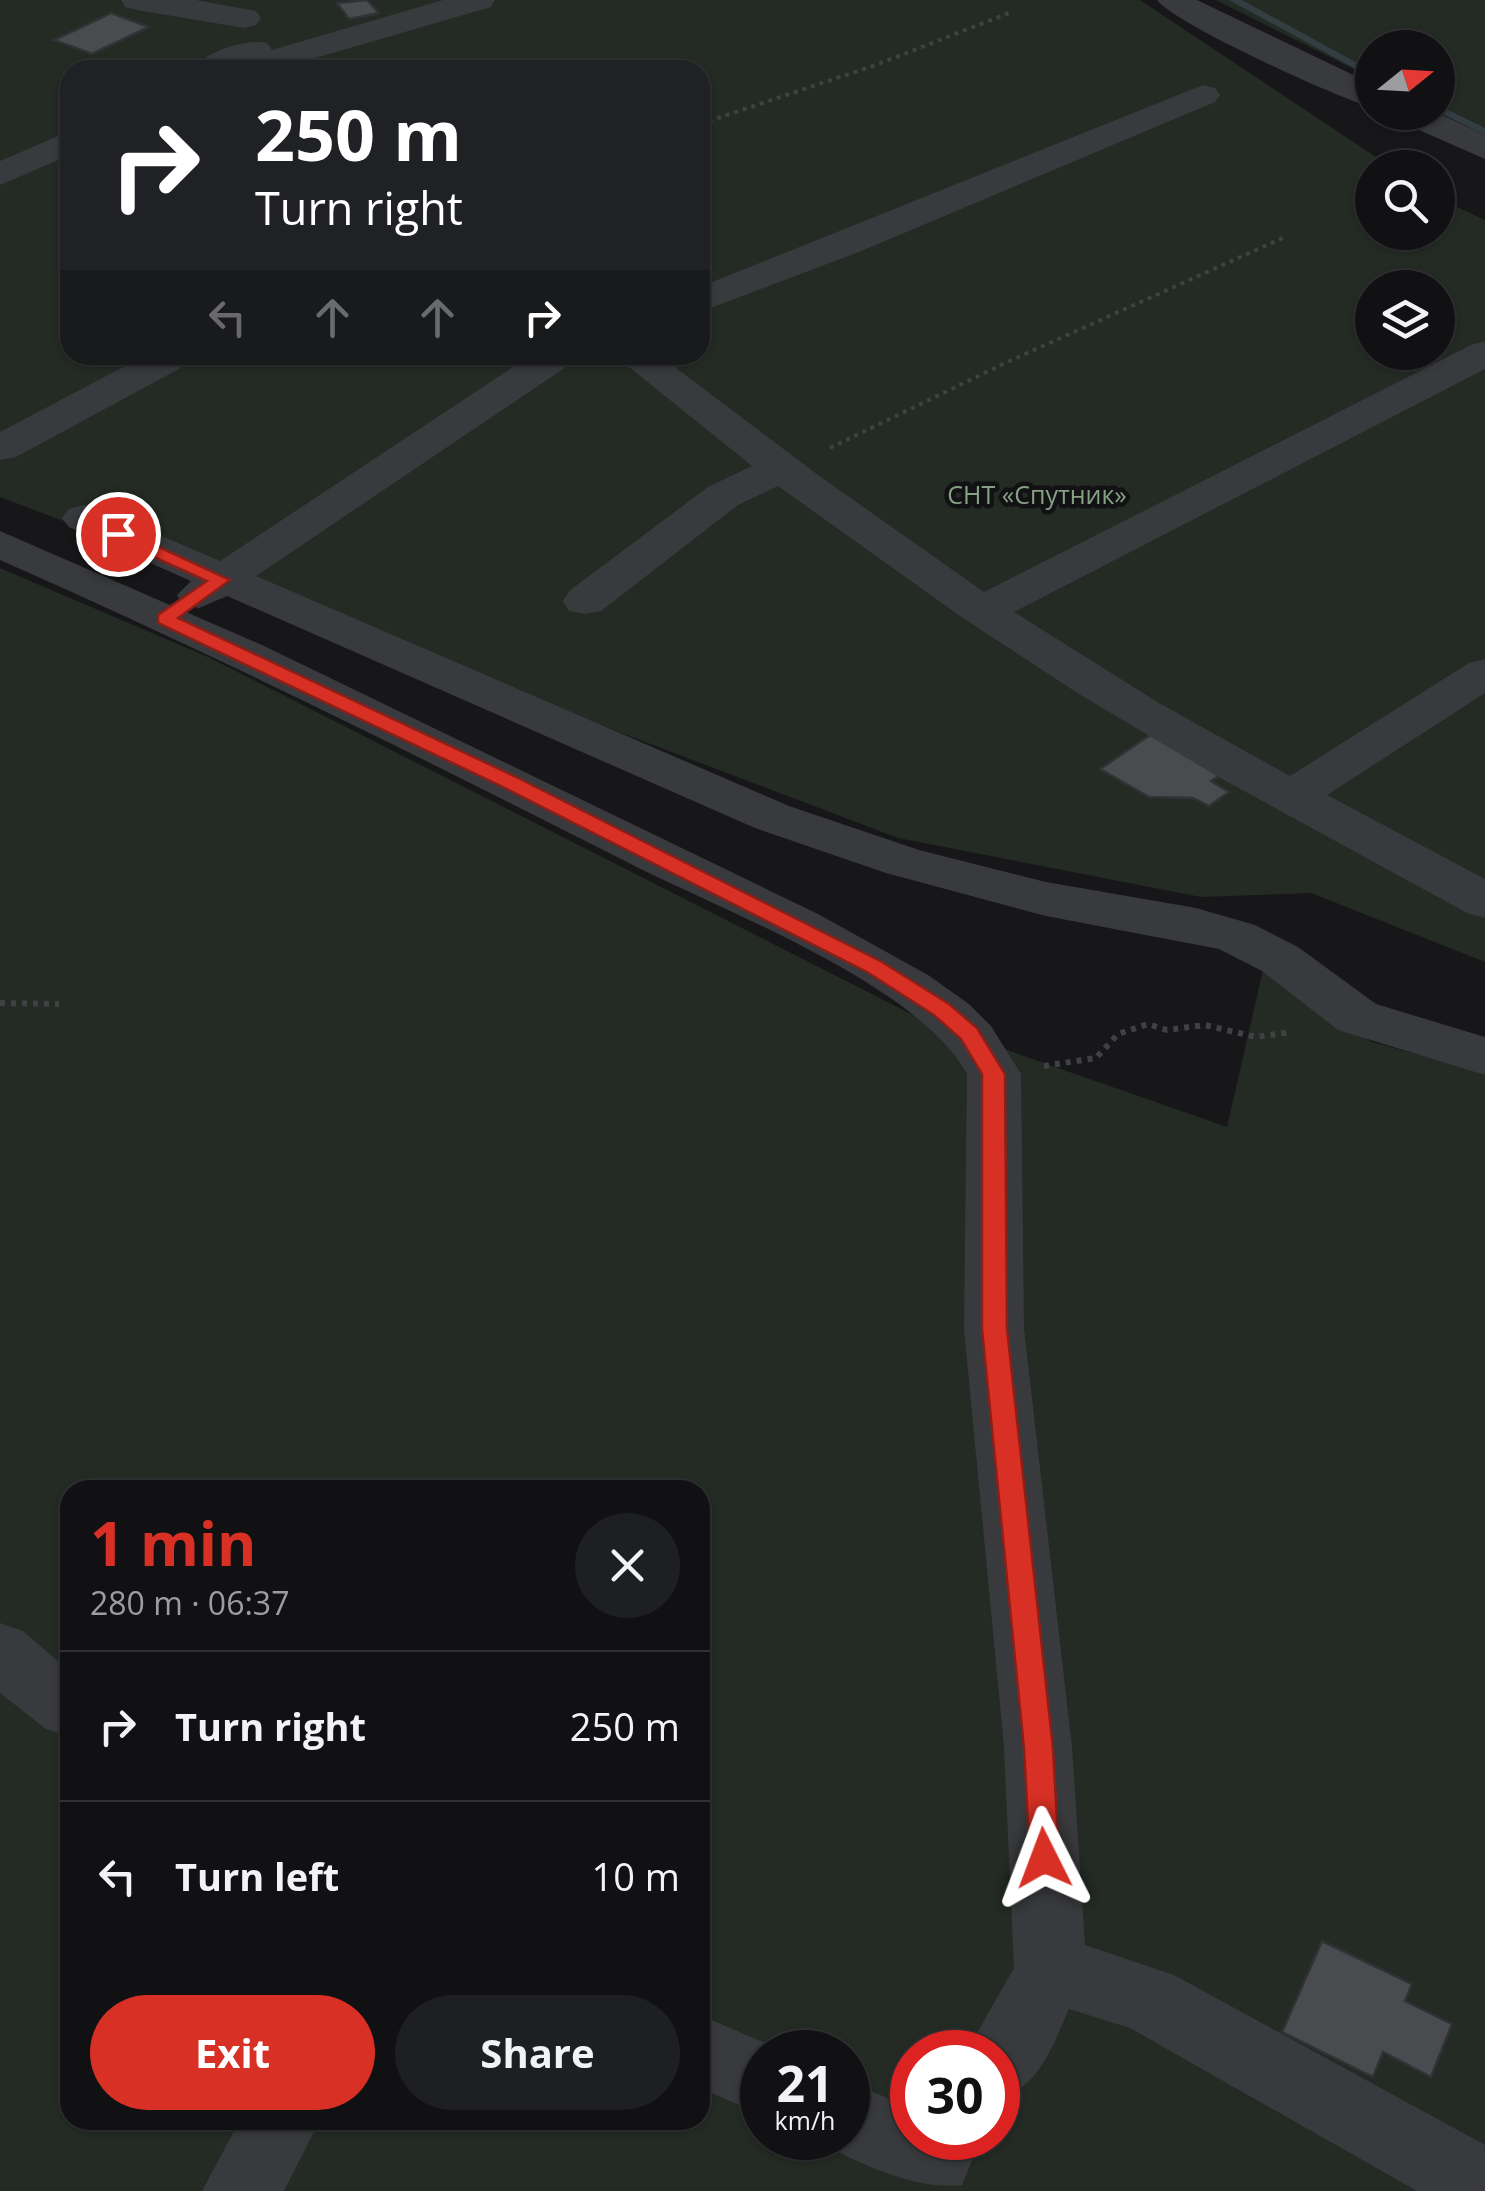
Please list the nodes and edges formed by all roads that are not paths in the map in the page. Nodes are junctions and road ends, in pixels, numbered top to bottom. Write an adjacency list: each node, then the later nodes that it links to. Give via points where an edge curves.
1 (138, 0): 4 (street)
2 (479, 0): 4 (street)
3 (1173, 0): 6 (street)
4 (257, 40): 5 (street)
5 (225, 60)
6 (1355, 89)
7 (1203, 95): 12 (street)
8 (1446, 130): 10 (street)
9 (60, 147): 11 (street)
10 (1485, 148)
11 (0, 174)
12 (710, 296)
13 (1485, 354): 23 (street)
14 (157, 365): 17 (street)
15 (543, 365): 21 (street)
16 (647, 365): 18 (street)
17 (1, 448)
18 (783, 472): 22 (street, via 723,496); 23 (street)
19 (84, 518): 21 (street)
20 (0, 544): 24 (street)
21 (220, 580): 24 (street); 28 (street, via 772,816 904,862 1237,938 1280,959 1357,1018)
22 (585, 601)
23 (984, 609): 26 (street, via 1096,684)
24 (165, 619): 31 (street, via 506,780 874,967 969,1033 994,1074 994,1329 1038,1748)
25 (1485, 673): 26 (street)
26 (1294, 796): 27 (street)
27 (1485, 901)
28 (1485, 1056)
29 (0, 1651): 30 (street)
30 (60, 1702)
31 (1050, 1969): 32 (street); 38 (street, via 1148,1999)
32 (1020, 2032)
33 (710, 2055): 34 (street)
34 (740, 2069)
35 (870, 2129): 37 (street)
36 (276, 2130): 39 (street)
37 (935, 2162)
38 (1485, 2186)
39 (241, 2191)

